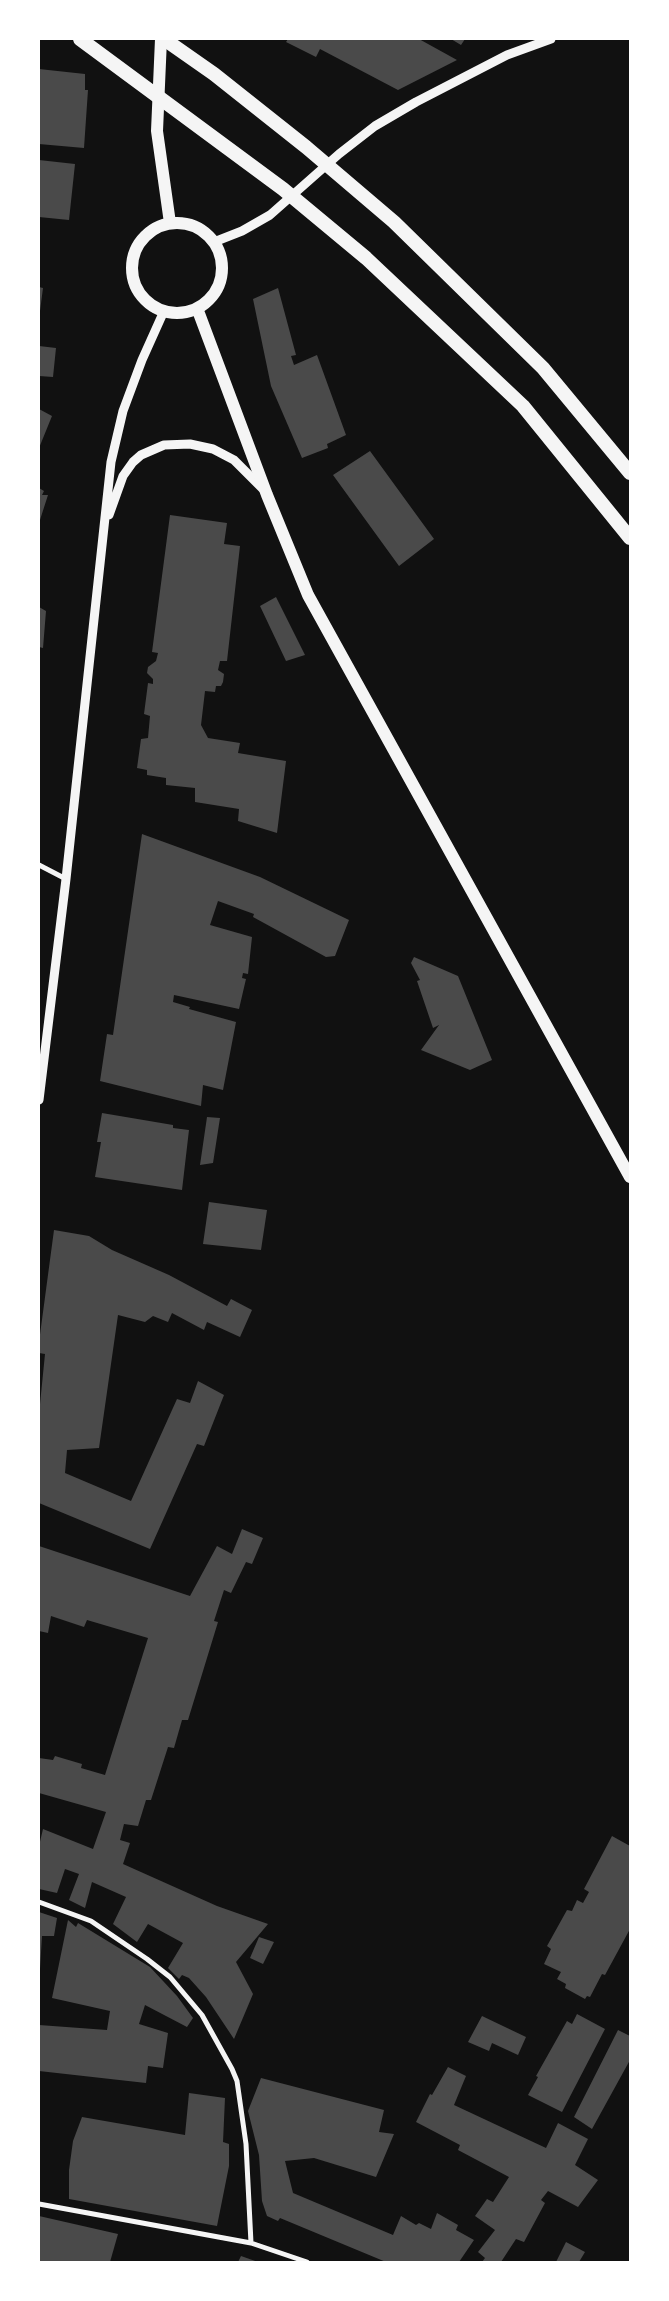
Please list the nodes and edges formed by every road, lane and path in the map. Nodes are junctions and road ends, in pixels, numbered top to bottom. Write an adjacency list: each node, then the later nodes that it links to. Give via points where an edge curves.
1 (80, 39): 11 (highway, via 283,189 366,258 523,406)
2 (163, 39): 4 (main road, via 157,131); 8 (highway, via 214,74 394,222 544,368)
3 (551, 39): 5 (street, via 507,56 383,121 338,154 270,215 242,232)
4 (170, 223): 5 (main road, via 194,226); 7 (main road, via 144,237 132,264 140,293 150,304)
5 (214, 242): 6 (main road, via 220,253 221,279 208,301)
6 (197, 308): 7 (main road, via 181,312); 9 (main road)
7 (164, 311): 10 (street, via 123,411 111,462)
8 (630, 473)
9 (267, 494): 10 (street, via 243,467 223,454 190,444 164,445 141,454 123,476); 15 (main road, via 308,595)
10 (104, 529): 13 (street)
11 (630, 538)
12 (39, 865): 13 (street)
13 (66, 879): 14 (street)
14 (39, 1100)
15 (630, 1177)
16 (39, 1902): 18 (street, via 91,1921 147,1959 170,1977 202,2015 237,2081 246,2144)
17 (39, 2204): 18 (street)
18 (251, 2243): 19 (street)
19 (307, 2262)

